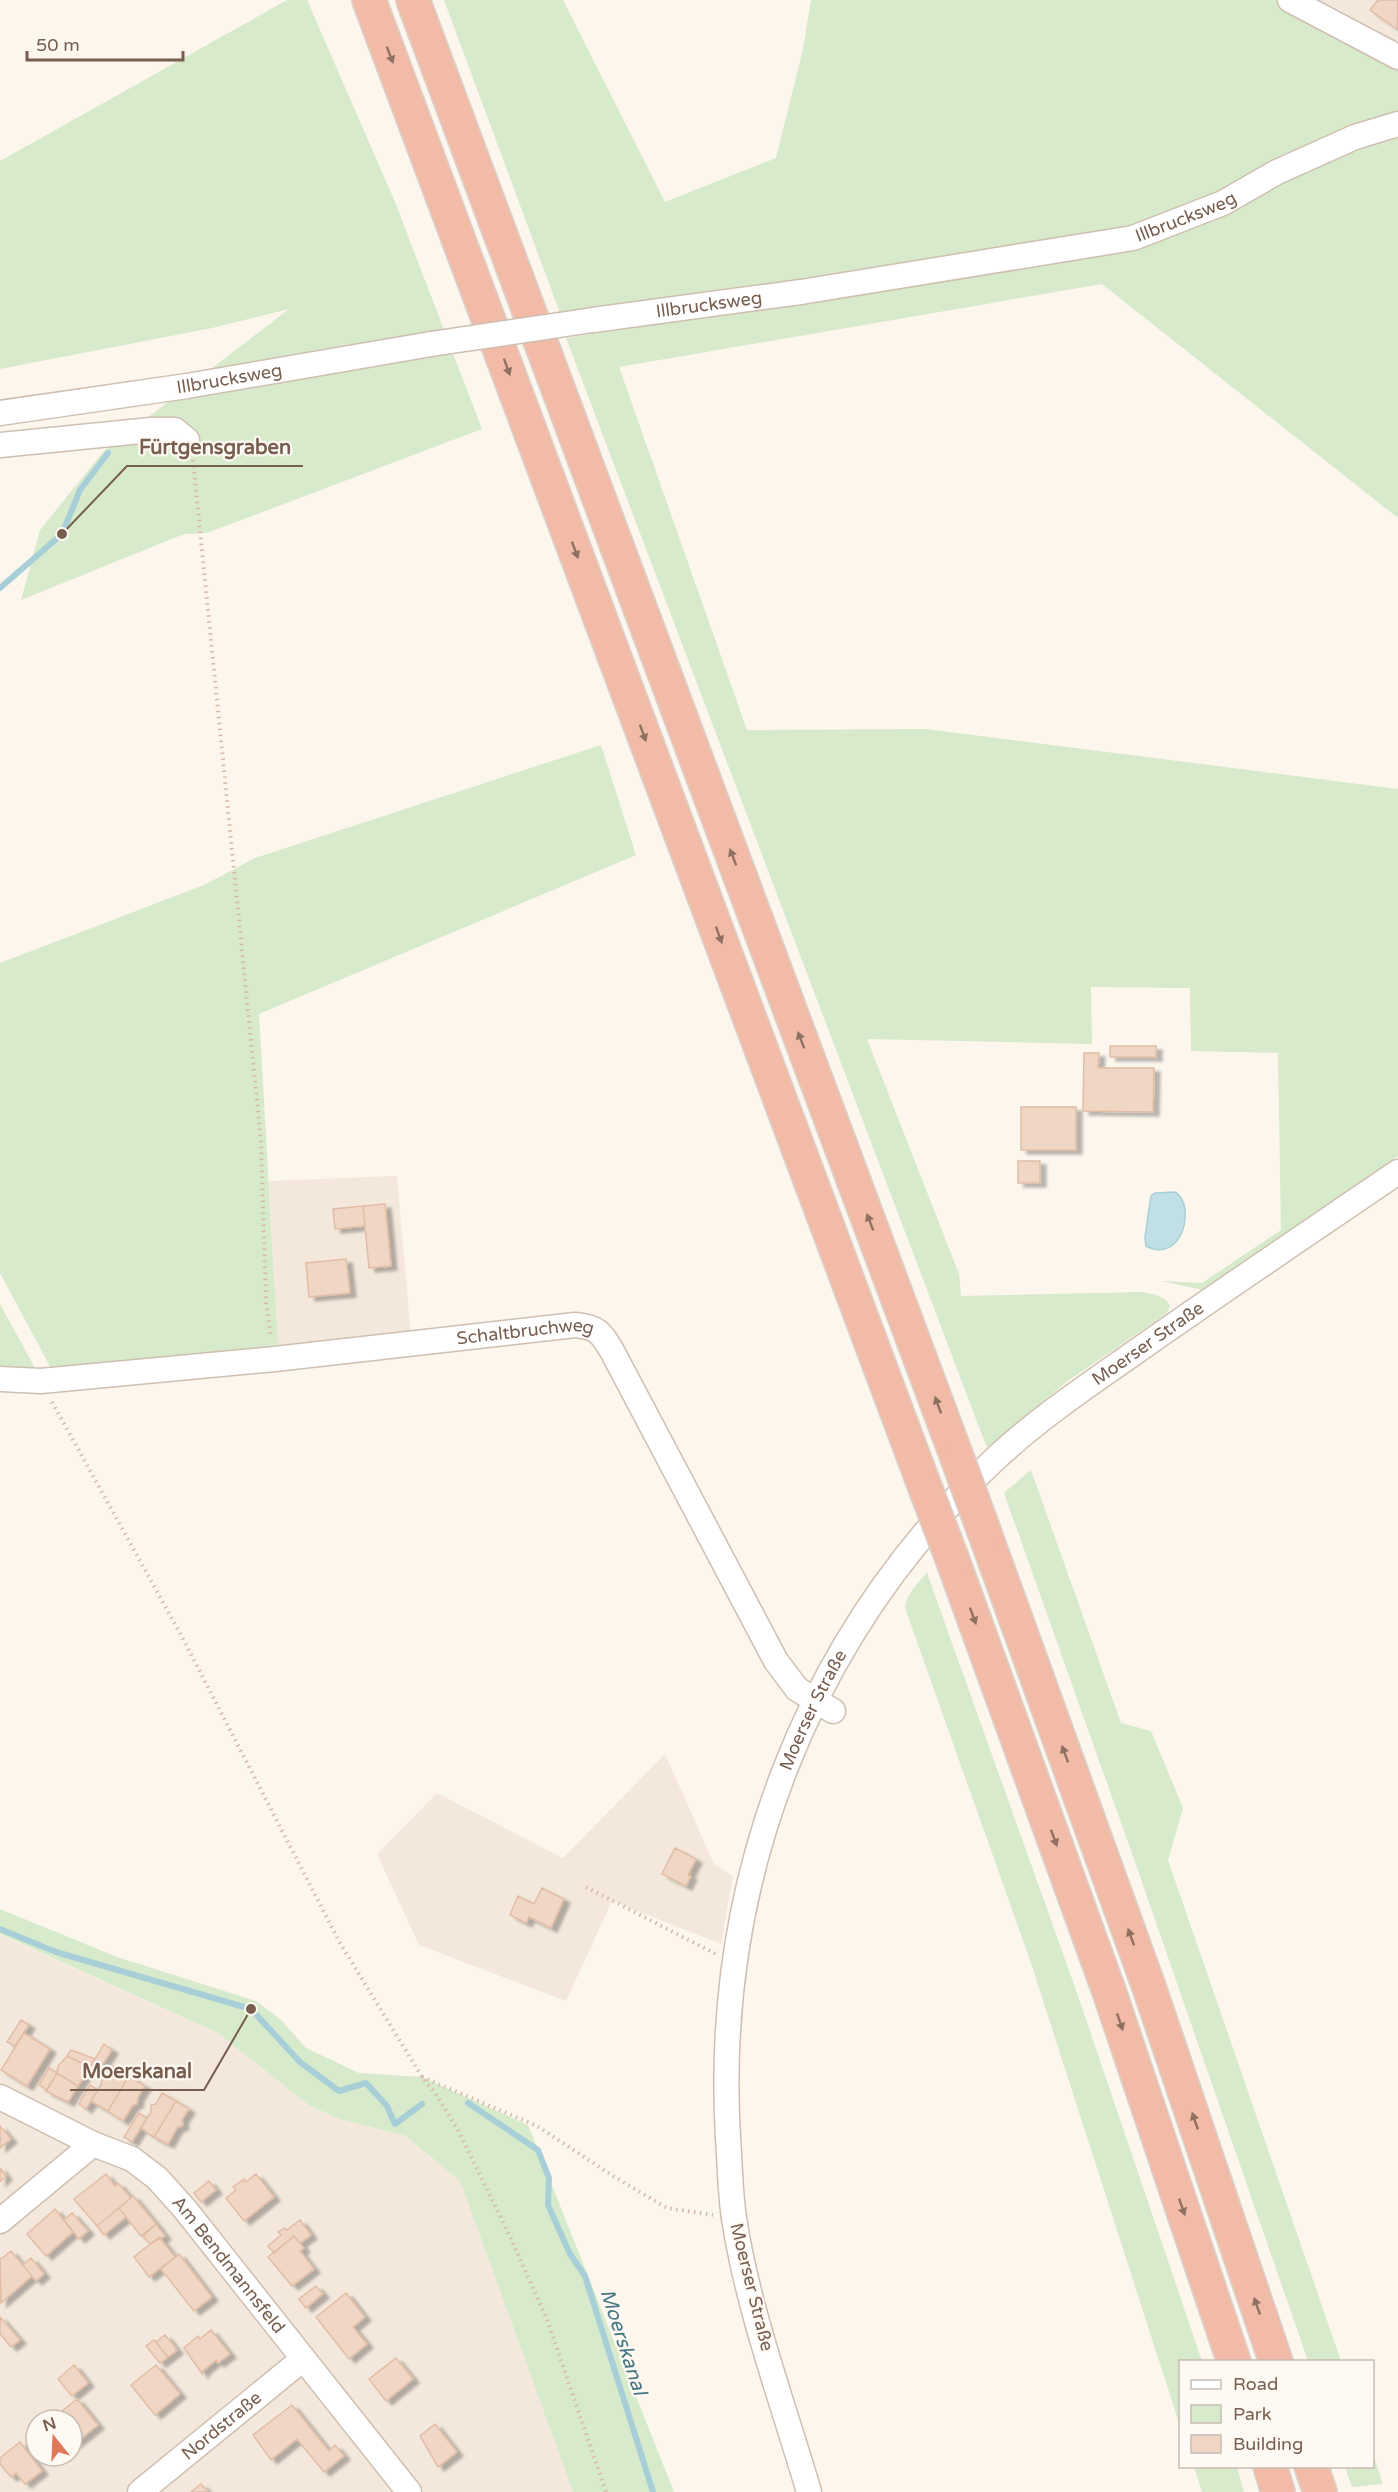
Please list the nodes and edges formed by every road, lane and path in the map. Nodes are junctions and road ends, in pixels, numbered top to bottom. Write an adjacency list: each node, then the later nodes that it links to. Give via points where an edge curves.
1 (369, 0): 22 (highway, one-way to 22, bridge, via 953,1561 1110,1994)
2 (413, 0): 23 (highway, one-way to 2, bridge, via 1149,1986 984,1531)
3 (1290, 0): 4 (street)
4 (1398, 57)
5 (1398, 124): 6 (street, Illbrucksweg, bridge, via 1355,137 1277,172 1223,202 1133,238)
6 (0, 413)
7 (188, 440): 8 (street, via 175,430 152,430); 10 (path, via 192,449 260,1129 266,1302)
8 (0, 445)
9 (1398, 1172): 13 (street, Moerser Straße, via 1060,1405 995,1459 922,1535 873,1600)
10 (275, 1359): 12 (street, Schaltbruchweg); 13 (street, Schaltbruchweg, via 575,1324 590,1326 602,1334 612,1351 776,1661 797,1689)
11 (0, 1379): 12 (street, Schaltbruchweg)
12 (41, 1381): 16 (path, via 186,1644 340,1942)
13 (824, 1706): 15 (street, Moerser Straße, via 783,1772 750,1875)
14 (586, 1887): 15 (path)
15 (734, 1963): 19 (street, Moerser Straße, via 725,2081)
16 (422, 2077): 19 (path, via 537,2126 667,2208); 26 (path, via 458,2130 507,2230 546,2319)
17 (0, 2097): 18 (street, Am Bendmannsfeld)
18 (93, 2144): 20 (street); 21 (street, Am Bendmannsfeld, via 132,2159 157,2178)
19 (734, 2218): 27 (street, Moerser Straße, via 747,2283)
20 (0, 2221)
21 (303, 2360): 24 (street, Nordstraße); 25 (street, Am Bendmannsfeld)
22 (1234, 2360)
23 (1276, 2360)
24 (140, 2492)
25 (409, 2492)
26 (606, 2492)
27 (809, 2492)

